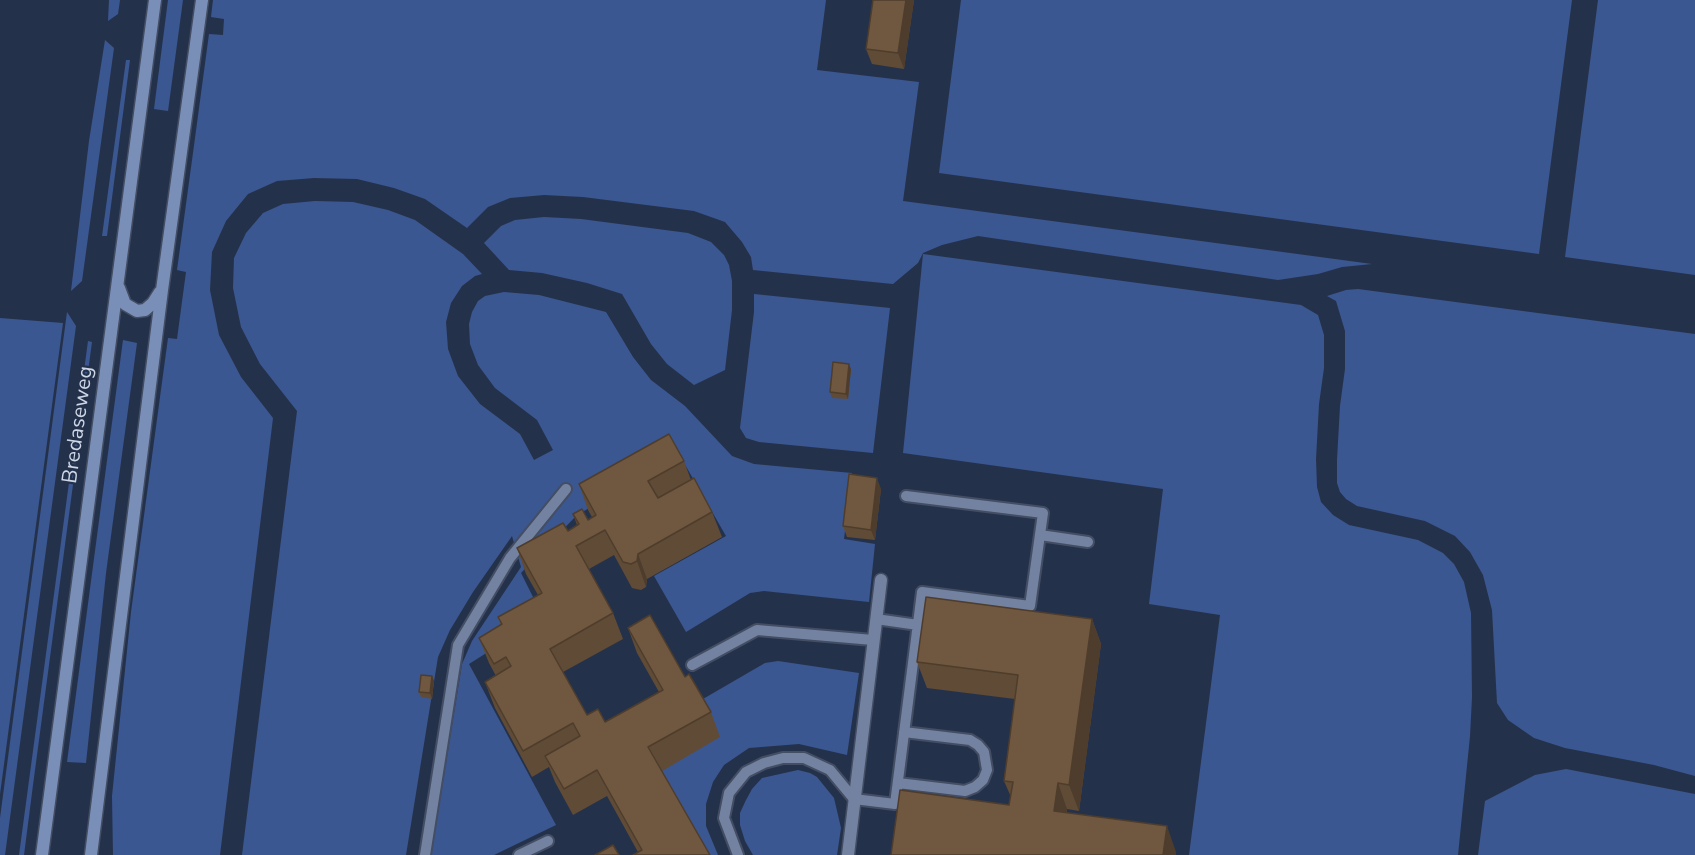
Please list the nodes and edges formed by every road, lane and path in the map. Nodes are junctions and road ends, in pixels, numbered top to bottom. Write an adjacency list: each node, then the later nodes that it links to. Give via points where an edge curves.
1 (156, 0): 3 (main road, Bredaseweg)
2 (202, 0): 4 (main road)
3 (118, 284): 4 (main road, via 124,304 137,311 145,310); 18 (main road, Bredaseweg)
4 (162, 290): 19 (main road)
5 (566, 489): 20 (lane, via 510,558 458,645)
6 (906, 496): 7 (lane, via 1043,513)
7 (1040, 535): 8 (lane); 11 (lane, via 1030,606 922,592)
8 (1088, 542)
9 (881, 580): 10 (street)
10 (876, 620): 11 (lane); 12 (street)
11 (918, 625): 14 (lane)
12 (873, 640): 13 (lane, via 757,630); 16 (street)
13 (692, 665)
14 (904, 732): 15 (lane); 15 (lane, via 970,741 984,752 987,770 975,787 965,791)
15 (898, 783): 16 (lane, via 895,804)
16 (854, 799): 22 (lane, via 830,770 804,758 764,763 746,772 729,793 724,818); 23 (street)
17 (548, 841): 21 (lane)
18 (42, 855)
19 (91, 855)
20 (425, 855)
21 (519, 855)
22 (738, 855)
23 (848, 855)

